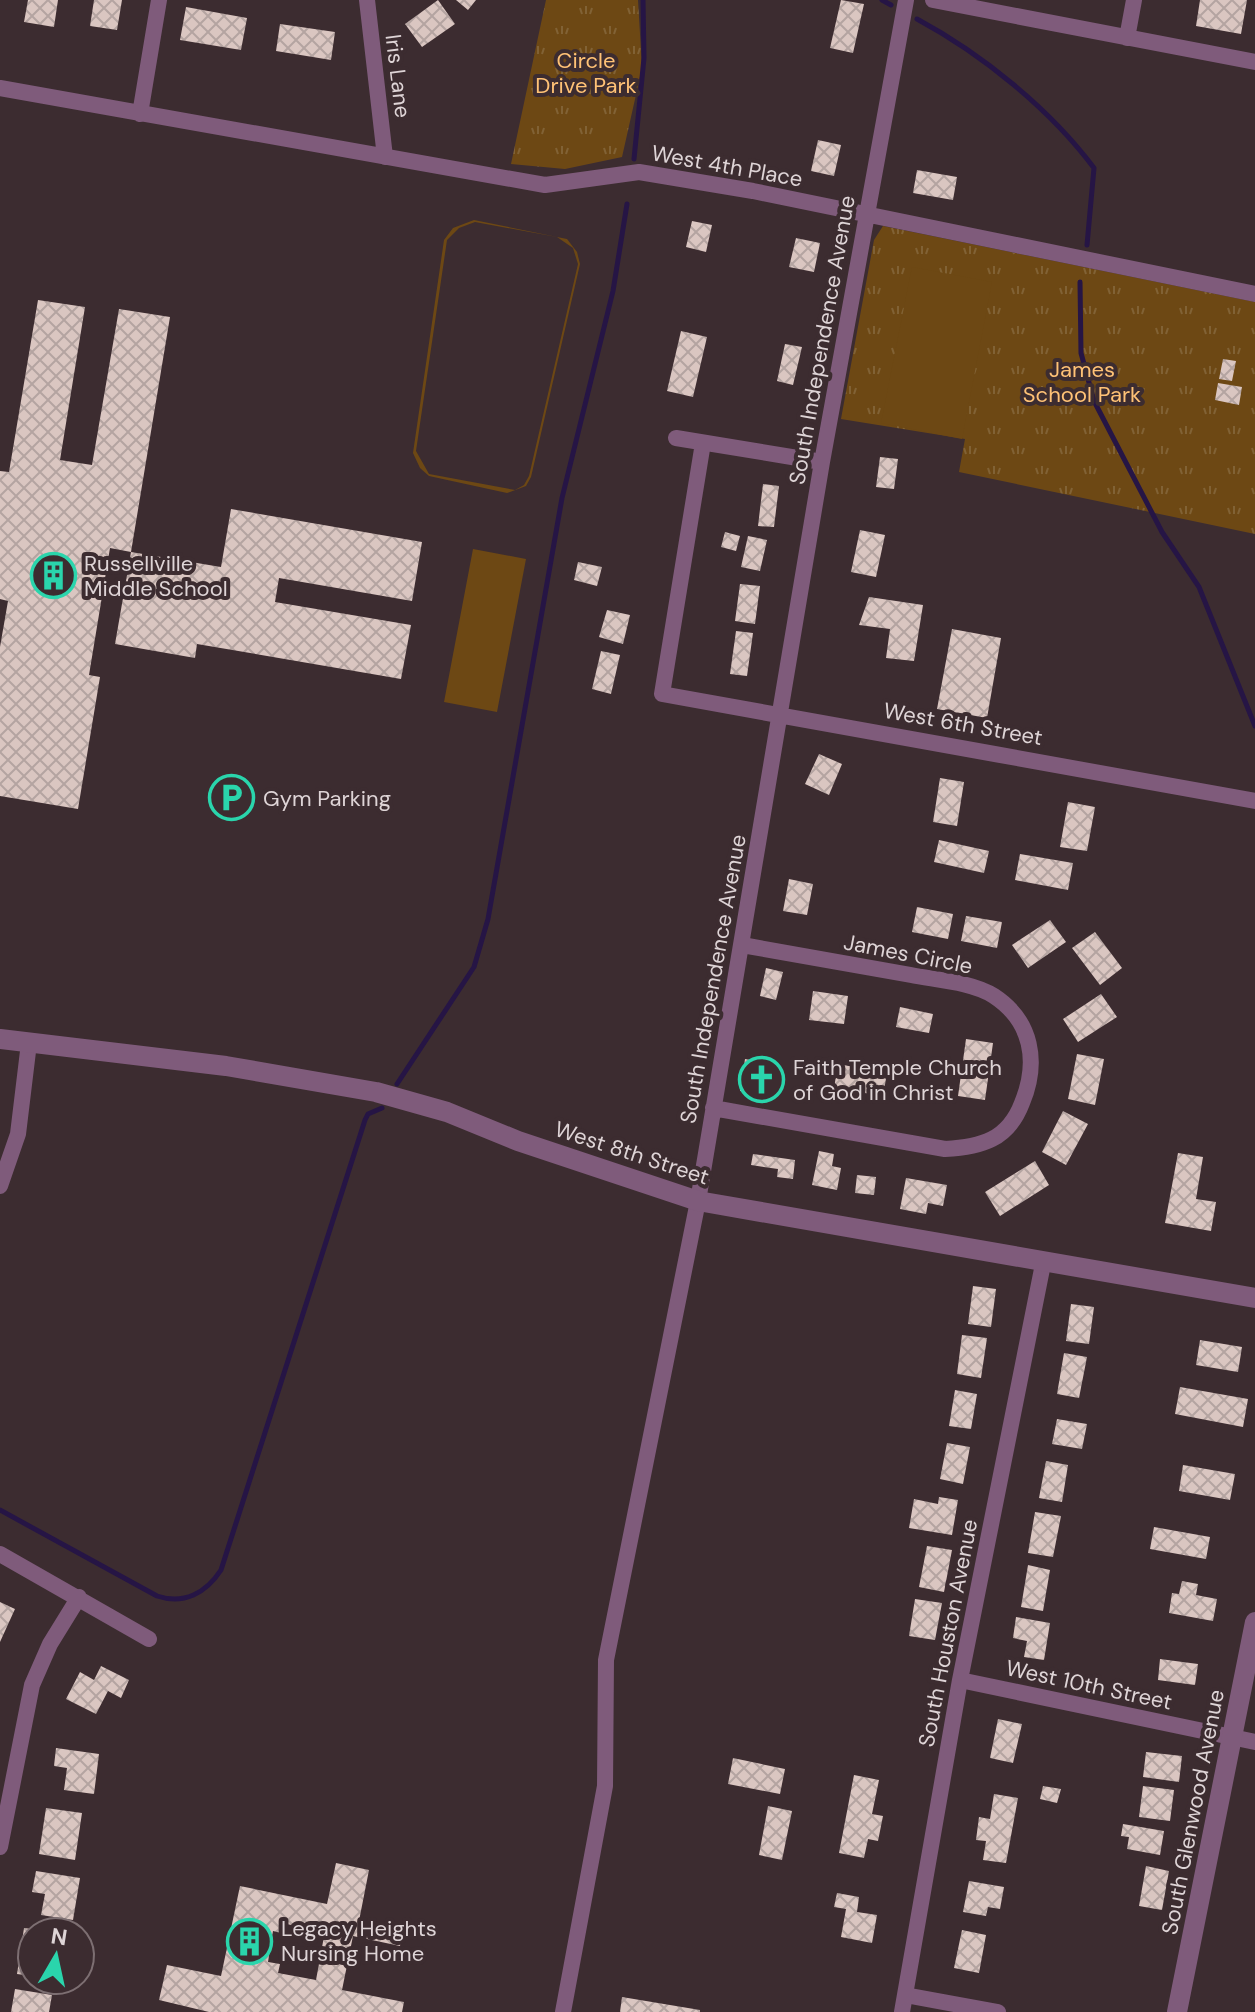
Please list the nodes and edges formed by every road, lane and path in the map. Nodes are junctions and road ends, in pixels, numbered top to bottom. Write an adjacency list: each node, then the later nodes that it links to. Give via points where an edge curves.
1 (159, 0): 9 (street)
2 (367, 0): 10 (street, Iris Lane)
3 (906, 0): 11 (street, South Independence Avenue)
4 (933, 0): 6 (street)
5 (1134, 0): 6 (street)
6 (1127, 38): 7 (street)
7 (1255, 62)
8 (0, 88): 9 (street, West 4th Place)
9 (140, 114): 10 (street, West 4th Place)
10 (385, 157): 11 (street, West 4th Place, via 545,185 639,172)
11 (866, 216): 12 (street, West 4th Place); 15 (street, South Independence Avenue)
12 (1255, 294)
13 (676, 438): 14 (street)
14 (703, 443): 15 (street); 16 (street, West 6th Street, via 662,694)
15 (822, 462): 16 (street, South Independence Avenue)
16 (781, 713): 17 (street, West 6th Street); 18 (street, South Independence Avenue)
17 (1255, 801)
18 (742, 945): 21 (street, South Independence Avenue); 21 (street, James Circle, via 991,994 1023,1025 1031,1048 1030,1077 1009,1128 986,1144 969,1147 945,1149)
19 (0, 1039): 20 (street, West 8th Street)
20 (29, 1043): 22 (street, via 18,1134); 23 (street, West 8th Street, via 226,1066 376,1092)
21 (713, 1108): 23 (street, South Independence Avenue)
22 (0, 1186)
23 (698, 1201): 24 (street, West 8th Street); 35 (street, South Independence Avenue, via 606,1660 605,1786)
24 (1043, 1264): 25 (street, West 8th Street); 30 (street, South Houston Avenue)
25 (1255, 1298)
26 (0, 1554): 27 (street)
27 (79, 1597): 29 (street); 33 (street, via 32,1685)
28 (1255, 1622): 31 (street, South Glenwood Avenue)
29 (149, 1639)
30 (960, 1680): 31 (street, West 10th Street); 34 (street, South Houston Avenue)
31 (1233, 1737): 32 (street, West 10th Street); 37 (street, South Glenwood Avenue)
32 (1255, 1742)
33 (0, 1847)
34 (903, 2004): 36 (street)
35 (563, 2012)
36 (998, 2012)
37 (1177, 2012)

